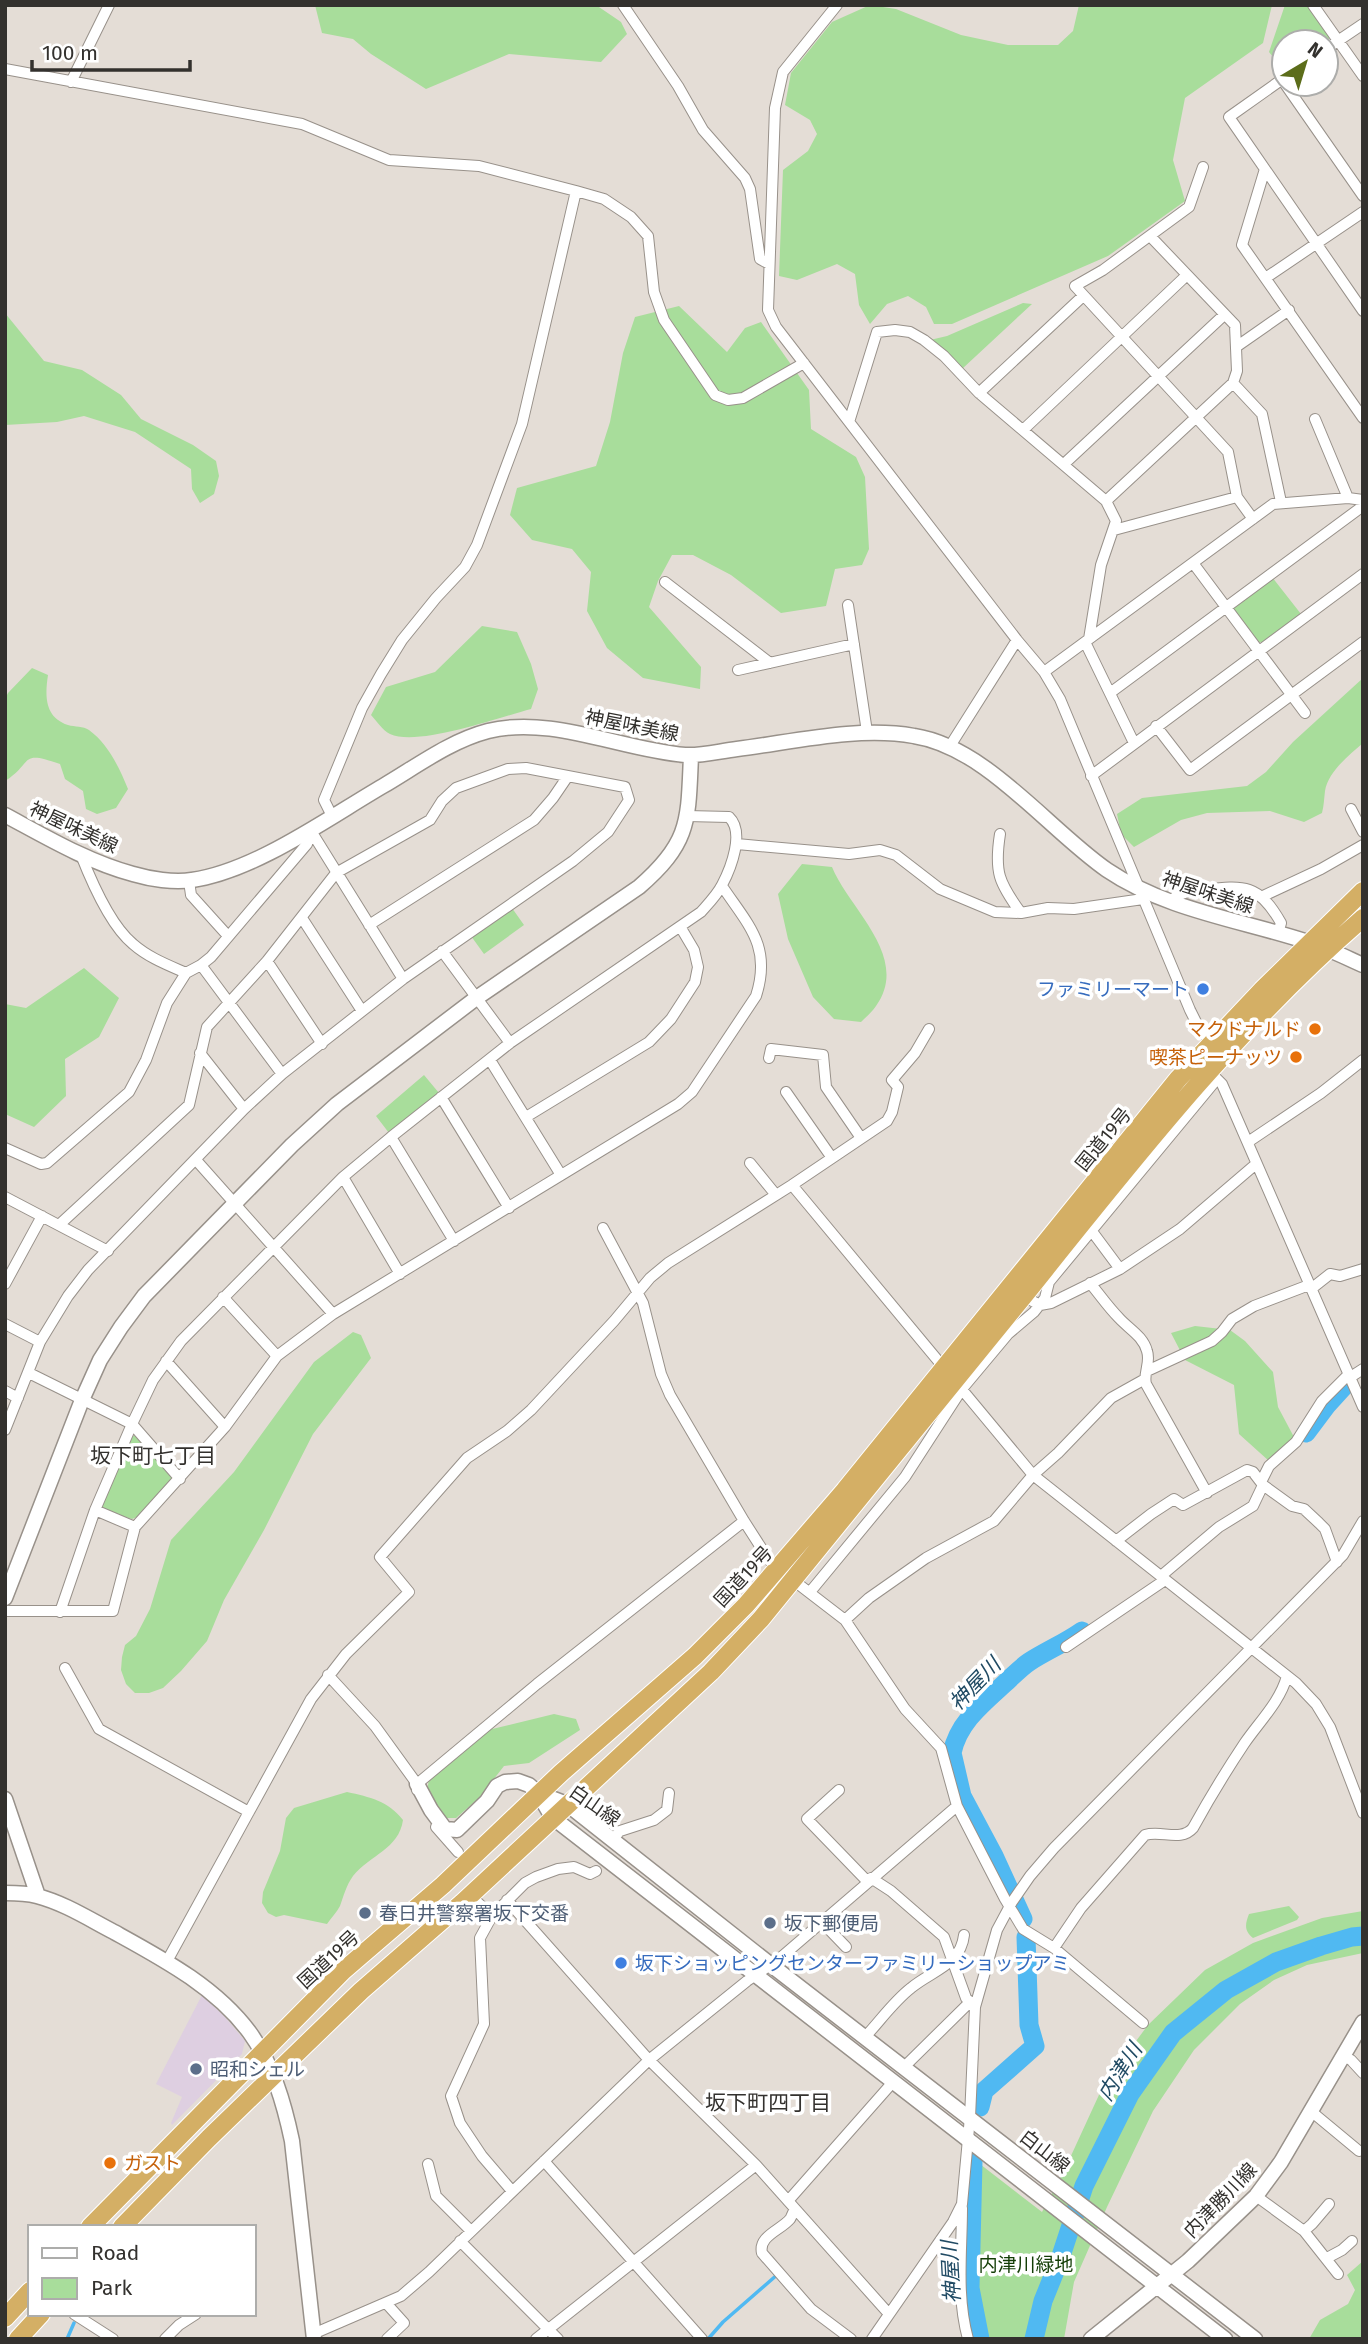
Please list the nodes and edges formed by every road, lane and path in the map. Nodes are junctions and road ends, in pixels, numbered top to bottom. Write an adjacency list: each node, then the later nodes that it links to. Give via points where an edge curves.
1 (109, 5): 11 (street)
2 (623, 5): 21 (street, via 703,130 744,178 750,190 760,259)
3 (837, 5): 21 (street, via 783,72 775,108)
4 (1313, 5): 6 (street)
5 (1363, 24): 7 (street)
6 (1329, 28)
7 (1340, 39)
8 (1340, 43): 10 (street)
9 (5, 69): 11 (street)
10 (1363, 76)
11 (71, 82): 16 (street, via 302,124 388,160 479,166)
12 (1270, 90): 15 (street, via 1229,117)
13 (1296, 98): 17 (street)
14 (1203, 167): 19 (street, via 1189,207)
15 (1265, 169): 20 (street); 23 (street, via 1242,244)
16 (576, 191): 30 (street, via 604,199 631,217 648,236 654,292 664,320 715,395 728,400 743,398); 73 (street, via 522,424 477,545 465,567 402,640 362,708 324,800)
17 (1363, 196)
18 (1363, 212): 20 (street)
19 (1150, 236): 22 (street); 24 (street, via 1075,286)
20 (1316, 244): 23 (street); 26 (street)
21 (769, 264): 30 (street, via 768,310)
22 (1187, 275): 27 (street); 28 (street)
23 (1267, 277): 25 (street)
24 (1083, 296): 28 (street); 33 (street)
25 (1289, 310): 29 (street); 35 (street)
26 (1363, 311)
27 (1224, 316): 29 (street, via 1236,325); 31 (street)
28 (1121, 336): 31 (street); 38 (street)
29 (1236, 347): 32 (street)
30 (804, 363): 37 (street)
31 (1158, 376): 34 (street); 39 (street)
32 (1233, 383): 34 (street); 44 (street, via 1262,414)
33 (979, 393): 37 (street, via 944,356 910,332 877,332); 38 (street)
34 (1196, 417): 40 (street, via 1228,452); 43 (street)
35 (1363, 418)
36 (1315, 419): 41 (street)
37 (849, 422): 53 (street)
38 (1023, 430): 39 (street)
39 (1064, 464): 43 (street)
40 (1237, 497): 46 (street); 47 (street)
41 (1348, 498): 42 (street); 44 (street)
42 (1363, 500)
43 (1106, 502): 47 (street, via 1116,522)
44 (1281, 502): 46 (street)
45 (1363, 506): 52 (street)
46 (1253, 519): 48 (street)
47 (1114, 530): 54 (street, via 1101,565)
48 (1193, 563): 52 (street); 54 (street)
49 (1363, 574): 57 (street)
50 (665, 582): 58 (street)
51 (848, 605): 56 (street)
52 (1226, 607): 57 (street); 61 (street)
53 (1017, 640): 60 (street); 67 (street)
54 (1087, 641): 60 (street); 61 (street)
55 (1363, 642): 62 (street)
56 (854, 644): 58 (street); 65 (street)
57 (1259, 651): 62 (street); 64 (street)
58 (770, 663): 59 (street)
59 (738, 670)
60 (1044, 672): 70 (street)
61 (1110, 693): 66 (street)
62 (1292, 695): 63 (street); 64 (street, via 1190,770)
63 (1305, 713)
64 (1156, 726): 66 (street)
65 (867, 732): 67 (street, 神屋味美線, via 915,736); 68 (street, 神屋味美線)
66 (1134, 743): 70 (street)
67 (950, 746): 85 (street, 神屋味美線)
68 (691, 756): 73 (street, 神屋味美線, via 538,728 503,727 452,745); 74 (street)
69 (568, 776): 81 (street, via 526,768 485,775 456,788 430,820); 91 (street, via 534,820); 96 (street, via 625,787 629,800 608,832)
70 (1091, 776): 85 (street)
71 (1351, 809): 76 (street)
72 (5, 815): 80 (street, 神屋味美線)
73 (332, 816): 75 (street, 神屋味美線)
74 (687, 816): 78 (street, via 729,817 737,828); 102 (street, via 670,857 646,881)
75 (311, 831): 81 (street); 82 (street, 神屋味美線, via 238,867); 94 (street, via 307,844)
76 (1363, 832)
77 (1000, 834): 88 (street, via 999,876)
78 (737, 844): 83 (street); 88 (street, via 849,854 880,850 896,855 940,889 995,912)
79 (1363, 845): 86 (street)
80 (82, 855): 82 (street, 神屋味美線, via 134,875); 100 (street, via 99,895 131,943)
81 (336, 873): 89 (street); 91 (street)
82 (189, 881): 94 (street, via 191,895)
83 (722, 886): 92 (street); 127 (street, via 758,942 762,962 756,996 692,1092)
84 (1363, 891): 95 (highway, 国道19号)
85 (1141, 894): 87 (street, 神屋味美線); 88 (street, via 1074,909); 106 (street)
86 (1261, 897): 87 (street, via 1239,886 1179,893); 93 (street, via 1281,923)
87 (1169, 902): 93 (street, 神屋味美線)
88 (1021, 913)
89 (302, 918): 97 (street); 104 (street)
90 (1363, 918): 95 (highway, 国道19号)
91 (369, 925): 101 (street)
92 (681, 928): 108 (street); 118 (street, via 698,967 695,982 671,1019 649,1042)
93 (1278, 933): 95 (street, 神屋味美線)
94 (228, 936): 98 (street)
95 (1318, 946): 99 (street, 神屋味美線); 106 (highway, 国道19号); 114 (highway, 国道19号)
96 (442, 951): 101 (street); 102 (street)
97 (267, 961): 103 (street); 107 (street)
98 (201, 965): 100 (street); 103 (street)
99 (1363, 965)
100 (186, 973): 122 (street, via 167,1003 136,1081 118,1103 47,1163)
101 (403, 979): 104 (street)
102 (475, 999): 108 (street); 132 (street, via 337,1104)
103 (229, 1003): 109 (street, via 206,1027); 113 (street)
104 (362, 1011): 107 (street)
105 (929, 1029): 120 (street, via 892,1080 898,1087 887,1121)
106 (1208, 1037): 160 (highway, 国道19号)
107 (322, 1044): 113 (street)
108 (510, 1044): 111 (street)
109 (200, 1054): 117 (street); 135 (street, via 189,1105)
110 (769, 1058): 120 (street, via 771,1049 823,1055 826,1087)
111 (491, 1060): 116 (street); 118 (street)
112 (1363, 1060): 121 (street)
113 (282, 1074): 117 (street)
114 (1212, 1075): 121 (street, via 1222,1084); 137 (street); 148 (highway, 国道19号)
115 (786, 1092): 123 (street)
116 (441, 1097): 119 (street); 133 (street)
117 (244, 1109): 124 (street)
118 (526, 1117): 127 (street)
119 (391, 1137): 128 (street); 138 (street)
120 (861, 1138): 123 (street)
121 (1248, 1142): 126 (street)
122 (5, 1148)
123 (832, 1158): 129 (street)
124 (196, 1160): 132 (street); 140 (street)
125 (750, 1163): 130 (street)
126 (1256, 1164): 141 (street, via 1180,1230); 146 (street)
127 (561, 1175): 133 (street)
128 (343, 1177): 139 (street); 143 (street)
129 (792, 1185): 130 (street); 160 (street)
130 (776, 1195): 147 (street, via 668,1263)
131 (5, 1197): 134 (street)
132 (235, 1203): 139 (street); 163 (street, via 136,1307 100,1360)
133 (509, 1208): 138 (street)
134 (42, 1216): 135 (street); 145 (street)
135 (59, 1225): 140 (street)
136 (603, 1227): 147 (street)
137 (1091, 1230): 141 (street); 150 (street, via 1049,1282)
138 (454, 1241): 143 (street)
139 (274, 1247): 149 (street); 151 (street)
140 (108, 1251): 153 (street, via 68,1296)
141 (1120, 1269): 144 (street)
142 (1363, 1269): 146 (street, via 1330,1274)
143 (400, 1274): 151 (street)
144 (1090, 1283): 150 (street); 158 (street, via 1147,1349)
145 (5, 1284)
146 (1310, 1287): 158 (street, via 1254,1306 1231,1319 1212,1341); 159 (street)
147 (639, 1291): 175 (street, via 670,1395); 190 (street, via 531,1410 467,1458 380,1557 409,1592)
148 (1023, 1296): 150 (street); 160 (highway, 国道19号)
149 (223, 1297): 154 (street); 155 (street)
150 (1040, 1305): 160 (street)
151 (333, 1314): 154 (street)
152 (5, 1324): 153 (street)
153 (40, 1342): 157 (street)
154 (277, 1356): 166 (street)
155 (166, 1361): 165 (street); 166 (street)
156 (1363, 1369): 159 (street)
157 (29, 1373): 162 (street); 163 (street)
158 (1146, 1375): 169 (street, via 1111,1398); 173 (street)
159 (1349, 1377): 164 (street); 172 (street, via 1322,1401 1296,1442 1269,1466)
160 (953, 1379): 168 (highway, 国道19号); 169 (street); 170 (street); 180 (highway, 国道19号, via 893,1421)
161 (5, 1391): 162 (street)
162 (18, 1398): 167 (street)
163 (82, 1400): 165 (street); 183 (street)
164 (1363, 1407)
165 (132, 1424): 171 (street); 174 (street)
166 (225, 1427): 171 (street)
167 (5, 1430)
168 (904, 1444): 170 (street); 180 (highway, 国道19号)
169 (1033, 1475): 178 (street); 186 (street, via 993,1521 926,1558)
170 (905, 1477): 182 (street)
171 (180, 1479): 177 (street)
172 (1262, 1484): 173 (street, via 1253,1472 1243,1471); 179 (street, via 1292,1506 1304,1509 1325,1529); 181 (street, via 1253,1506 1219,1527)
173 (1207, 1493): 178 (street, via 1183,1504 1174,1499)
174 (95, 1510): 177 (street); 185 (street)
175 (744, 1521): 180 (street, via 769,1560); 192 (street)
176 (1363, 1521): 179 (street)
177 (135, 1527): 185 (street, via 113,1611)
178 (1116, 1541): 181 (street)
179 (1338, 1562): 188 (street)
180 (786, 1575): 182 (street); 194 (highway, 国道19号); 197 (highway, 国道19号, via 761,1619 711,1672)
181 (1163, 1578): 187 (street); 188 (street)
182 (810, 1592): 186 (street)
183 (5, 1598)
184 (5, 1611): 185 (street)
185 (60, 1612)
186 (845, 1620): 198 (street, via 905,1709 941,1748)
187 (1066, 1647)
188 (1252, 1649): 191 (street); 210 (street, via 1054,1848)
189 (65, 1668): 199 (street, via 99,1729)
190 (328, 1675): 192 (street, via 375,1726); 199 (street)
191 (1287, 1676): 200 (street, via 1316,1704 1330,1727); 215 (street, via 1281,1696 1222,1777 1194,1828 1178,1835 1145,1835 1081,1908)
192 (416, 1784): 194 (street, via 445,1829 457,1830 505,1782 519,1781); 203 (street, via 418,1799 432,1822)
193 (839, 1790): 205 (street, via 807,1819)
194 (538, 1793): 197 (street, 白山線); 201 (street, 白山線); 224 (highway, 国道19号, via 443,1885 343,1971)
195 (669, 1793): 202 (street, via 667,1810 654,1820 620,1831)
196 (5, 1800): 208 (street)
197 (567, 1804): 201 (highway, 国道19号); 202 (street, 白山線)
198 (957, 1806): 205 (street); 210 (street)
199 (249, 1812): 217 (street)
200 (1363, 1813)
201 (552, 1817): 207 (highway, 国道19号); 219 (street, 白山線)
202 (612, 1840): 218 (street, 白山線)
203 (458, 1852)
204 (596, 1871): 209 (street, via 558,1869 525,1882)
205 (869, 1880): 212 (street); 216 (street, via 891,1891 944,1937)
206 (5, 1894): 208 (street)
207 (470, 1895): 211 (street); 229 (highway, 国道19号)
208 (38, 1896): 217 (street, via 81,1914)
209 (507, 1900): 211 (street); 226 (street)
210 (1013, 1901): 215 (street, via 1023,1929); 220 (street, via 997,1930)
211 (492, 1916): 238 (street, via 480,1938 484,2024 451,2096 460,2123)
212 (821, 1921): 214 (street); 218 (street)
213 (964, 1935): 216 (street, via 963,1947)
214 (846, 1947)
215 (1054, 1948): 222 (street)
216 (953, 1960): 220 (street, via 966,1998); 223 (street, via 910,1988)
217 (166, 1963): 224 (street, via 222,2002)
218 (771, 1965): 219 (street); 223 (street, 白山線)
219 (756, 1975): 226 (street); 230 (street, 白山線)
220 (973, 2005): 227 (street); 232 (street)
221 (1363, 2022): 225 (street, 内津勝川線)
222 (1143, 2023)
223 (866, 2037): 227 (street, 白山線)
224 (262, 2053): 229 (street); 243 (highway, 国道19号)
225 (1343, 2056): 228 (street); 231 (street, 内津勝川線)
226 (649, 2060): 235 (street); 237 (street)
227 (904, 2067): 232 (street, 白山線)
228 (1363, 2073)
229 (273, 2076): 244 (highway, 国道19号); 262 (street, via 292,2141)
230 (893, 2082): 233 (street, 白山線); 242 (street)
231 (1312, 2112): 234 (street); 239 (street, 内津勝川線)
232 (970, 2117): 233 (street); 251 (street, 白山線)
233 (968, 2140): 240 (street); 253 (street, 白山線)
234 (1359, 2151)
235 (544, 2161): 238 (street); 250 (street)
236 (428, 2164): 245 (street, via 436,2196)
237 (757, 2165): 242 (street); 250 (street)
238 (512, 2191): 245 (street)
239 (1256, 2196): 246 (street); 251 (street, 内津勝川線)
240 (962, 2204): 256 (street); 272 (street, via 959,2280)
241 (1329, 2204): 246 (street)
242 (791, 2205): 256 (street); 270 (street, via 790,2219 763,2241 762,2253 811,2309)
243 (92, 2225)
244 (124, 2225)
245 (471, 2231): 247 (street)
246 (1304, 2231): 249 (street)
247 (460, 2241): 255 (street, via 401,2297); 261 (street)
248 (1352, 2241): 249 (street)
249 (1326, 2258): 252 (street)
250 (634, 2261): 261 (street); 269 (street)
251 (1172, 2274): 253 (street, 内津勝川線); 275 (street, 白山線)
252 (1338, 2274)
253 (1157, 2285): 273 (street, 内津勝川線); 274 (street, 白山線)
254 (28, 2293): 260 (highway)
255 (386, 2303): 262 (street); 266 (street, via 404,2323)
256 (889, 2314): 271 (street)
257 (39, 2316): 263 (highway)
258 (77, 2316): 264 (street)
259 (193, 2316): 265 (street)
260 (5, 2318)
261 (548, 2330): 267 (street); 268 (street)
262 (314, 2336)
263 (18, 2339)
264 (113, 2339)
265 (165, 2339)
266 (387, 2339)
267 (536, 2339)
268 (558, 2339)
269 (702, 2339)
270 (851, 2339)
271 (872, 2339)
272 (968, 2339)
273 (1091, 2339)
274 (1225, 2339)
275 (1255, 2339)

